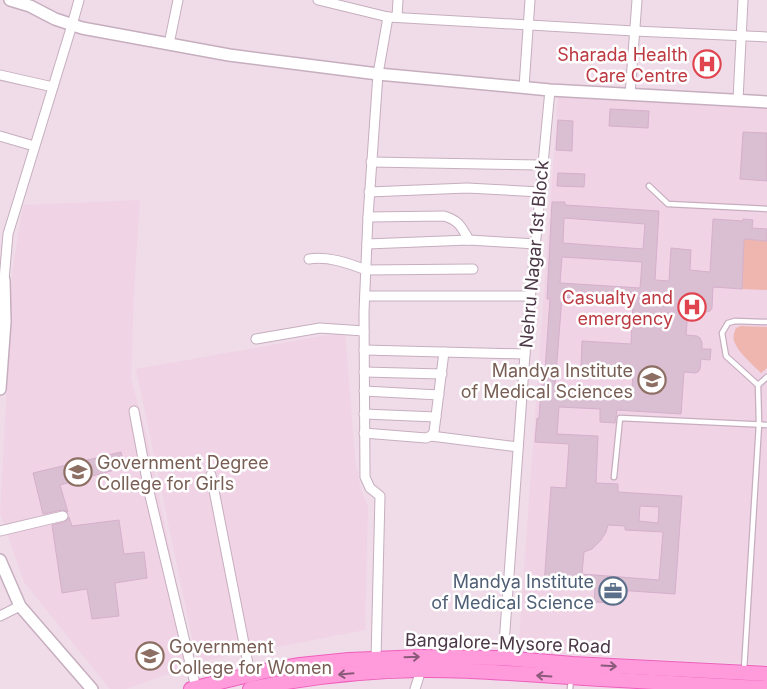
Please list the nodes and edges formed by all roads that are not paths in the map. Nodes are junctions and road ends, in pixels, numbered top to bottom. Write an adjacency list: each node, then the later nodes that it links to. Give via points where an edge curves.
1 (10, 0): 11 (street)
2 (78, 0): 11 (street)
3 (178, 0): 15 (street)
4 (318, 0): 9 (street)
5 (398, 0): 9 (street)
6 (530, 0): 10 (street)
7 (637, 0): 12 (street)
8 (743, 0): 13 (street)
9 (393, 17): 10 (street); 16 (street)
10 (528, 24): 12 (street); 19 (street)
11 (72, 25): 15 (street); 18 (street)
12 (634, 31): 13 (street); 21 (street)
13 (741, 36): 14 (street); 22 (street)
14 (767, 37)
15 (169, 44): 16 (street, via 229,56)
16 (378, 74): 19 (street); 26 (street)
17 (0, 75): 18 (street)
18 (53, 87): 25 (street)
19 (524, 87): 20 (street)
20 (550, 90): 21 (street); 27 (street, Nehru Nagar 1st Block)
21 (630, 95): 22 (street)
22 (738, 100): 23 (street)
23 (767, 102)
24 (0, 136): 25 (street)
25 (34, 146): 33 (street)
26 (371, 162): 27 (street); 29 (street)
27 (543, 165): 30 (street, Nehru Nagar 1st Block)
28 (649, 186): 31 (lane, via 668,204)
29 (369, 192): 30 (street, via 466,188); 32 (street)
30 (540, 192): 36 (street, Nehru Nagar 1st Block)
31 (767, 209)
32 (368, 217): 34 (street, via 444,216 460,223); 35 (street)
33 (4, 233): 40 (street)
34 (469, 240): 35 (street); 36 (street)
35 (367, 244): 39 (street)
36 (535, 244): 42 (street, Nehru Nagar 1st Block)
37 (309, 259): 39 (street, via 319,257)
38 (473, 268): 39 (street)
39 (366, 270): 41 (street)
40 (2, 280): 43 (street)
41 (365, 296): 42 (street); 45 (street)
42 (530, 296): 49 (street, Nehru Nagar 1st Block)
43 (2, 321): 53 (street)
44 (767, 322): 54 (lane, via 735,321 728,323 722,333 726,356)
45 (364, 331): 46 (street, via 320,328); 47 (street)
46 (256, 339)
47 (364, 350): 48 (street); 50 (street)
48 (444, 352): 49 (street); 51 (street)
49 (524, 354): 65 (street, Nehru Nagar 1st Block)
50 (364, 372): 51 (street); 56 (street)
51 (442, 374): 57 (street)
52 (767, 377): 54 (lane)
53 (0, 382): 55 (street)
54 (758, 385): 61 (lane)
55 (0, 389)
56 (364, 392): 57 (street); 59 (street)
57 (439, 395): 60 (street)
58 (134, 411): 80 (street)
59 (364, 414): 60 (street); 63 (street)
60 (436, 417): 64 (street)
61 (759, 424): 62 (lane); 67 (lane, via 620,418); 79 (lane)
62 (767, 425)
63 (364, 433): 64 (street); 74 (street, via 366,477 370,488 380,496)
64 (431, 436): 65 (street)
65 (518, 446): 73 (street, Nehru Nagar 1st Block)
66 (211, 475): 76 (street)
67 (614, 477)
68 (63, 516): 69 (street)
69 (0, 531)
70 (0, 560): 71 (street)
71 (20, 606): 72 (street); 82 (street)
72 (0, 616)
73 (503, 658): 74 (main road, Bangalore-Mysore Road, one-way to 73); 78 (main road, Bangalore-Mysore Road)
74 (376, 659): 76 (main road, Bangalore-Mysore Road, via 300,665)
75 (421, 670): 78 (main road, Bangalore-Mysore Road, one-way to 75); 83 (main road, Bangalore-Mysore Road, one-way to 83, via 327,676); 84 (street)
76 (250, 674): 80 (main road, Bangalore-Mysore Road)
77 (767, 674): 79 (main road, Bangalore-Mysore Road)
78 (571, 677): 79 (main road, Bangalore-Mysore Road)
79 (743, 680): 81 (main road, Bangalore-Mysore Road)
80 (194, 688)
81 (767, 688)
82 (92, 689)
83 (250, 689)
84 (415, 689)

